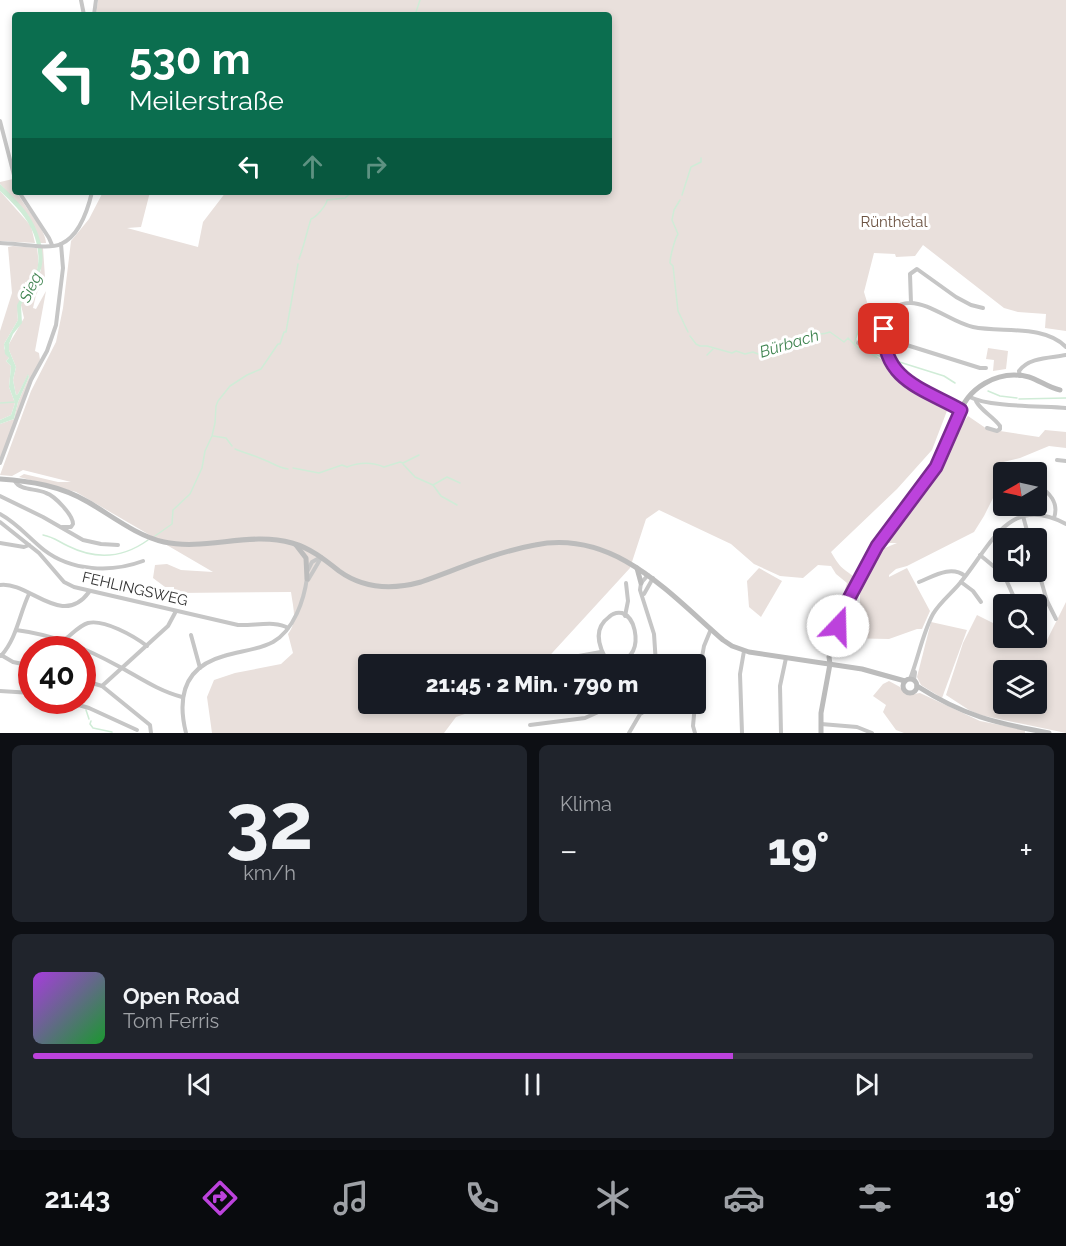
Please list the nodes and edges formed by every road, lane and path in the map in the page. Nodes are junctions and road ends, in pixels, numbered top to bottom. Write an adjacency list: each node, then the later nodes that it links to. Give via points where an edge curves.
1 (0, 121): 2 (street)
2 (12, 167)
3 (21, 195): 7 (street)
4 (91, 195): 6 (street, via 80,223)
5 (0, 243): 7 (street)
6 (61, 244): 7 (street); 24 (street, via 63,268 56,325)
7 (52, 245)
8 (911, 303): 9 (street, via 910,274 917,269 956,297); 10 (street, via 890,314); 12 (street, via 965,324 1038,334)
9 (983, 308)
10 (884, 341): 13 (street); 15 (street)
11 (858, 343): 13 (street)
12 (1066, 346)
13 (886, 355): 20 (street, via 905,380)
14 (1066, 356): 16 (street, via 1035,360 1023,366)
15 (986, 368)
16 (1020, 377): 17 (street); 18 (street, via 987,381)
17 (1063, 391)
18 (973, 399): 19 (street); 20 (street); 21 (street, via 1000,426 996,431)
19 (1066, 408)
20 (960, 413): 79 (street, via 931,475 882,540 846,604)
21 (987, 428)
22 (1058, 460): 23 (street)
23 (1066, 461)
24 (0, 463)
25 (2, 479): 26 (street)
26 (15, 480): 35 (street, via 19,486 49,494 71,515 71,527); 39 (street, via 68,492 148,537 165,542 181,545 273,539)
27 (1047, 492): 32 (street, via 1056,509)
28 (0, 496): 35 (street)
29 (0, 514): 43 (street, via 54,557 71,565 117,567)
30 (1023, 516): 36 (street); 41 (street, via 1003,527)
31 (1044, 516): 32 (street)
32 (1054, 518): 34 (street)
33 (0, 522): 38 (street, FEHLINGSWEG)
34 (1066, 524)
35 (61, 527): 40 (street, via 90,543)
36 (1026, 528)
37 (0, 543): 38 (street, via 24,547)
38 (29, 544): 54 (street, FEHLINGSWEG, via 64,582)
39 (295, 544): 42 (street); 47 (street, via 306,558)
40 (118, 545)
41 (980, 555): 45 (street); 56 (street, via 1004,575)
42 (321, 557): 44 (street, via 356,581 394,588 532,545 565,542 599,548); 47 (street, via 310,563)
43 (143, 561)
44 (636, 566): 46 (street); 52 (street)
45 (965, 576): 48 (street, via 948,572); 49 (street)
46 (651, 577): 52 (street); 57 (street); 63 (street)
47 (306, 581): 62 (street, via 297,613)
48 (919, 582)
49 (961, 582): 58 (street); 82 (street, via 933,614)
50 (1042, 582): 61 (street)
51 (626, 583): 60 (street)
52 (641, 583): 57 (street)
53 (0, 585): 55 (street, via 14,586)
54 (89, 592): 55 (street, via 83,600 61,606); 59 (street, FEHLINGSWEG)
55 (29, 594): 64 (street)
56 (1013, 594)
57 (643, 598): 73 (street)
58 (981, 602)
59 (176, 611): 62 (street, FEHLINGSWEG, via 238,625 276,623); 68 (street, via 168,626)
60 (625, 615): 70 (street, via 618,613 605,620 599,636); 72 (street, via 633,626 636,642)
61 (1056, 619)
62 (288, 628): 80 (street, via 274,641 220,657)
63 (711, 629): 69 (street); 74 (street)
64 (16, 630): 66 (street); 75 (street)
65 (191, 635): 80 (street)
66 (45, 636)
67 (69, 636): 68 (street, via 85,623 94,622 126,632)
68 (147, 645): 81 (street)
69 (744, 651): 77 (street); 100 (street, via 740,674)
70 (601, 652): 71 (street)
71 (590, 654)
72 (630, 654)
73 (655, 654)
74 (703, 654)
75 (1, 655): 78 (street)
76 (96, 656): 81 (street)
77 (786, 658): 79 (street); 101 (street, via 780,686)
78 (18, 661)
79 (830, 664): 82 (street); 92 (street)
80 (200, 668): 87 (street)
81 (122, 669): 84 (street); 87 (street, via 164,693)
82 (911, 684): 105 (street, via 982,719)
83 (96, 685): 84 (street)
84 (102, 687): 96 (street, via 150,725)
85 (0, 691): 86 (street)
86 (18, 692)
87 (182, 697): 97 (street)
88 (96, 711): 95 (street)
89 (591, 714): 93 (street)
90 (641, 714): 98 (street)
91 (694, 714): 99 (street)
92 (821, 724): 94 (street); 102 (street)
93 (530, 725)
94 (850, 727): 103 (street); 104 (street)
95 (137, 730)
96 (151, 733)
97 (186, 733)
98 (629, 733)
99 (695, 733)
100 (742, 733)
101 (781, 733)
102 (821, 733)
103 (853, 733)
104 (872, 733)
105 (1049, 733)

